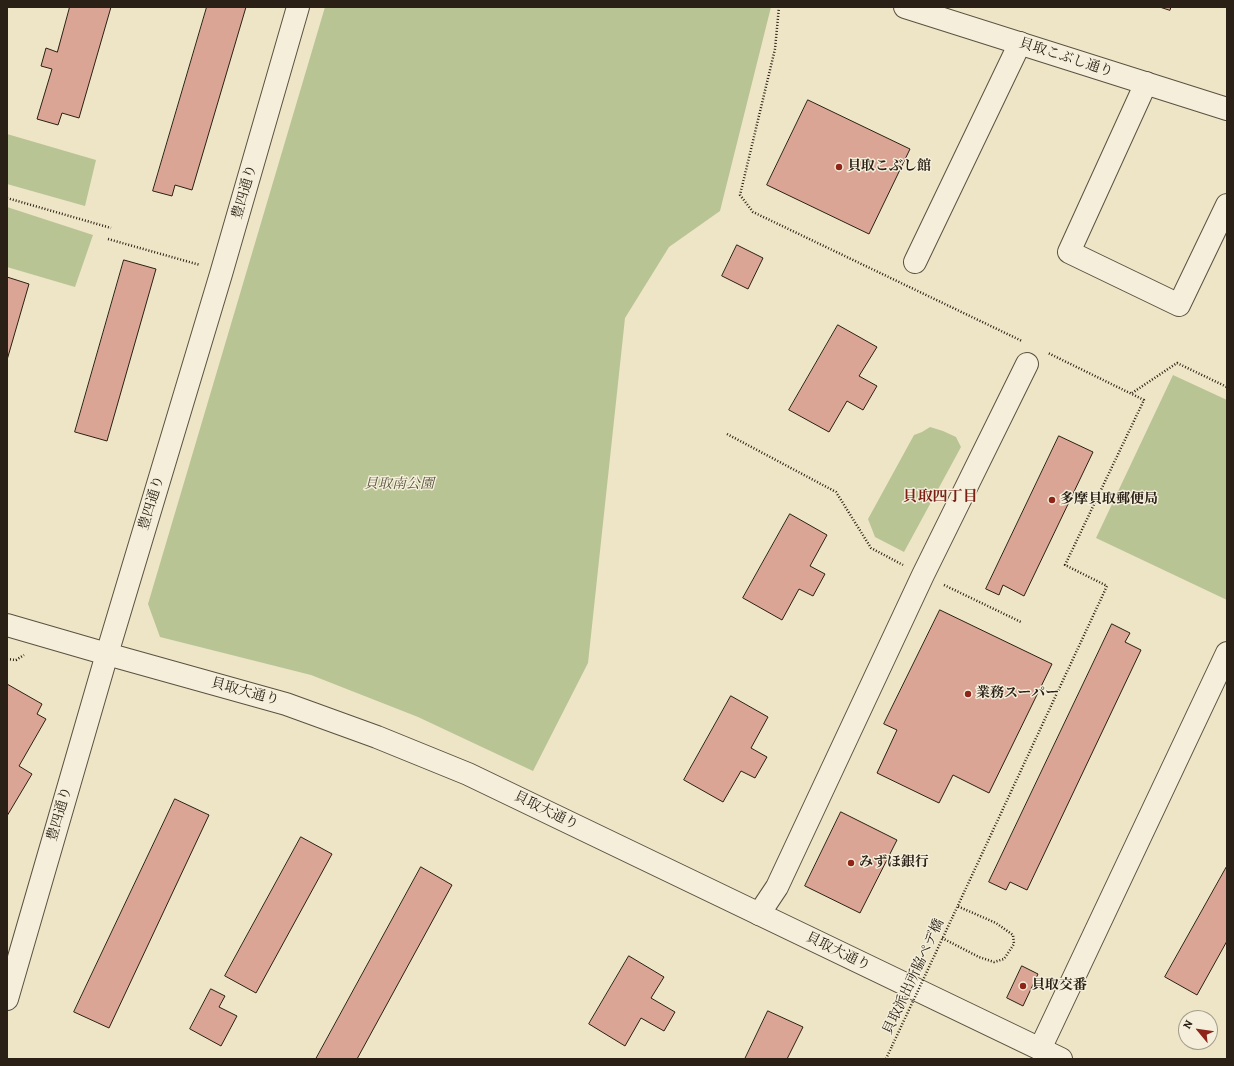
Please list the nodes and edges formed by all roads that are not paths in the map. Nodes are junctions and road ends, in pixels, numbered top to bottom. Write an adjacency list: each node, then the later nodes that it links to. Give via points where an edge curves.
1 (298, 7): 11 (street, 豊四通り, via 219,282)
2 (905, 7): 3 (street, 貝取こぶし通り)
3 (1020, 43): 4 (street, 貝取こぶし通り); 7 (street)
4 (1146, 83): 5 (street, 貝取こぶし通り); 6 (street, via 1069,252 1179,305)
5 (1227, 109)
6 (1227, 205)
7 (915, 262)
8 (1027, 364): 12 (street, via 923,574 777,887)
9 (7, 625): 11 (street, 貝取大通り)
10 (1227, 653): 14 (street)
11 (107, 654): 12 (street, 貝取大通り, via 286,704 377,736 468,774); 13 (street, 豊四通り)
12 (759, 914): 14 (street, 貝取大通り)
13 (7, 999)
14 (1037, 1054): 15 (street, 貝取大通り)
15 (1061, 1059)

